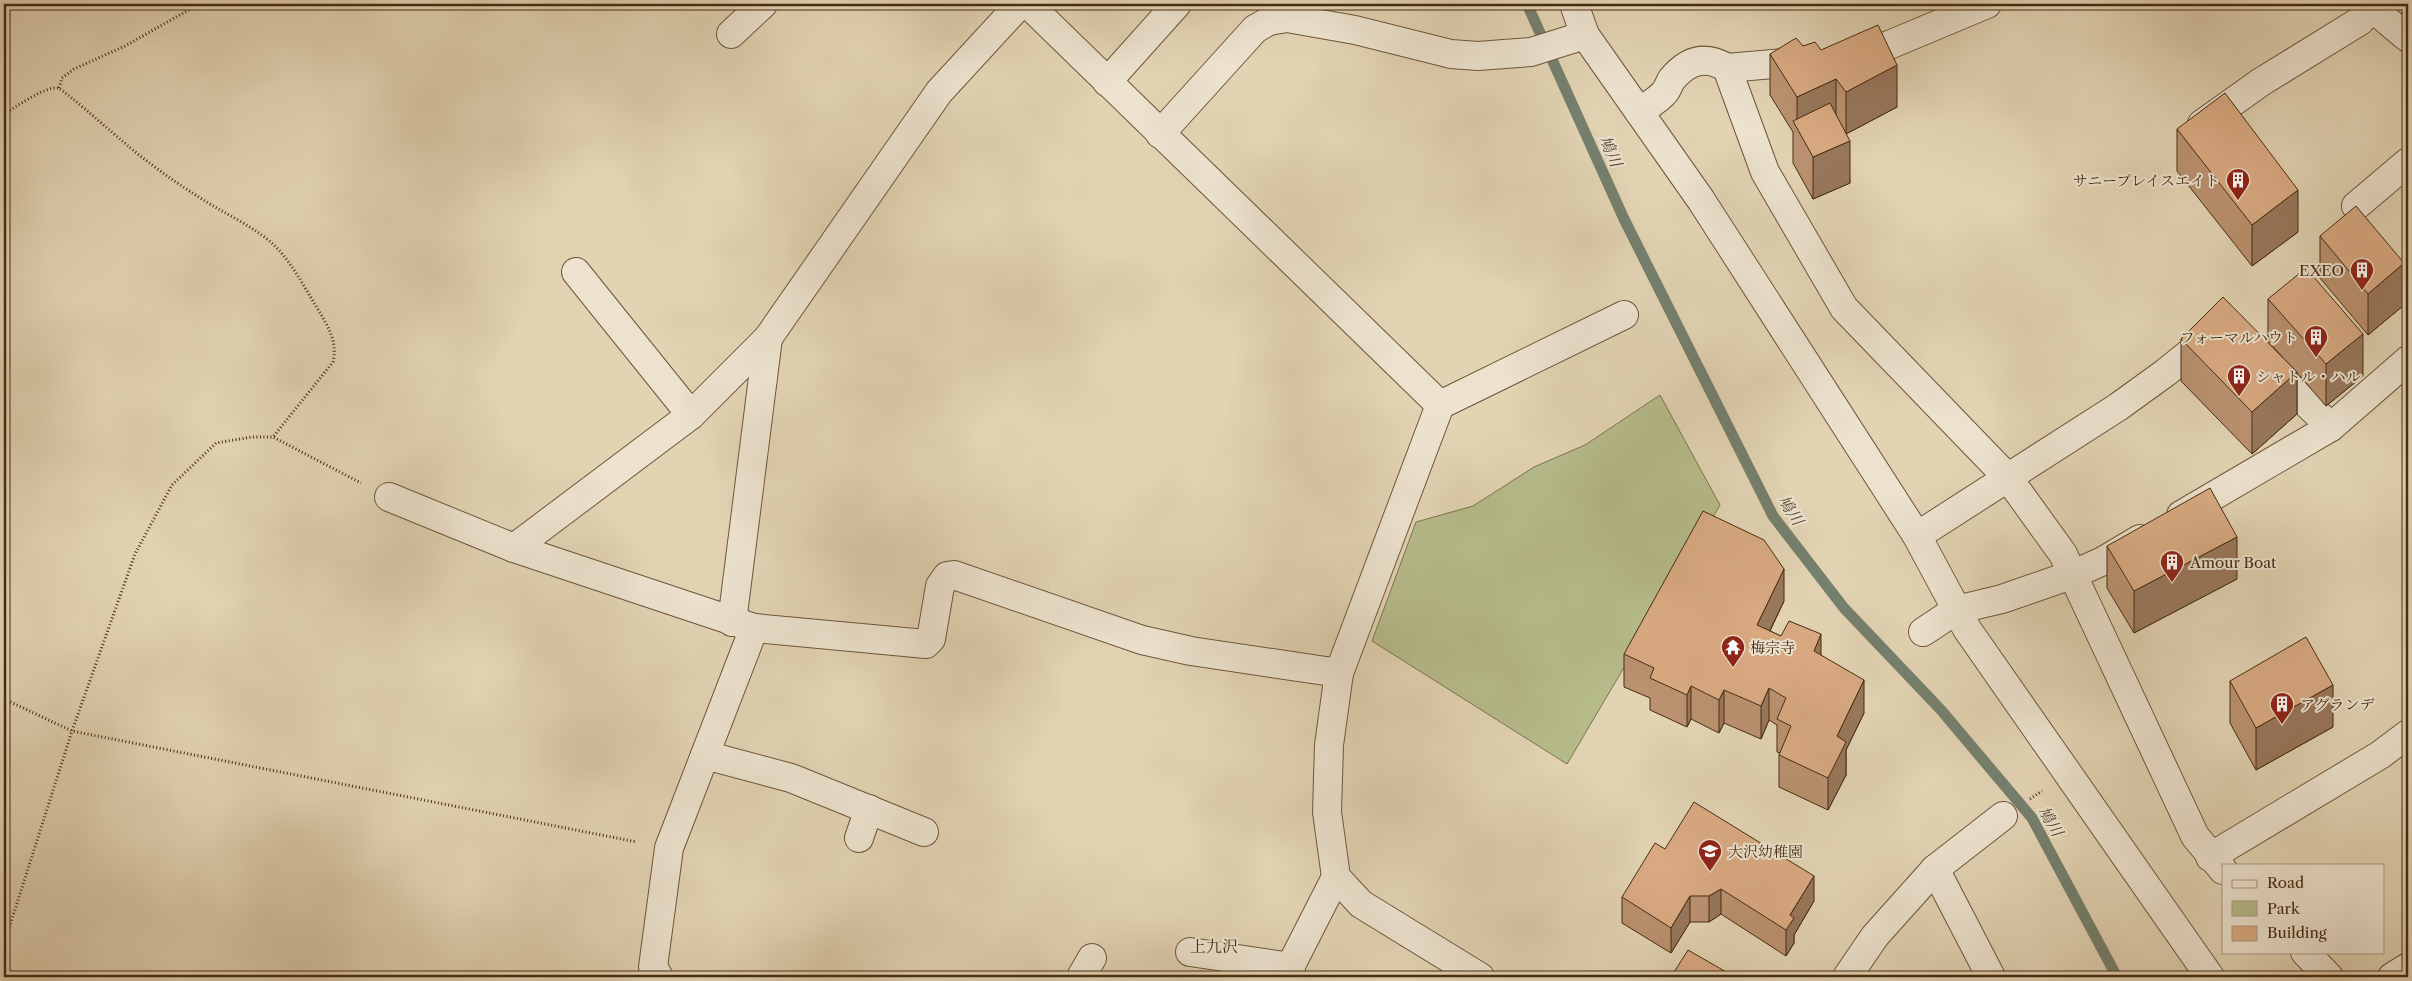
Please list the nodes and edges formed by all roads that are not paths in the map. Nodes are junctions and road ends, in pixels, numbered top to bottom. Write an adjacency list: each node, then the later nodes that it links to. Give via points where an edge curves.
1 (763, 4): 8 (street)
2 (1020, 4): 20 (street, via 939,92)
3 (1028, 4): 12 (street)
4 (1177, 4): 12 (street)
5 (1574, 4): 10 (street)
6 (1987, 4): 11 (street, via 1851,58)
7 (2370, 5): 9 (street); 15 (street, via 2360,21 2261,82)
8 (732, 34)
9 (2408, 38)
10 (1572, 40): 13 (street); 14 (street, via 1531,52 1478,56 1451,54 1345,28 1287,18 1269,21 1255,29)
11 (1727, 68): 13 (street, via 1708,59 1693,62 1676,75 1664,94); 25 (street, via 1765,172 1844,308)
12 (1107, 82): 14 (street)
13 (1639, 112): 27 (street, via 1701,200)
14 (1160, 134): 22 (street)
15 (2181, 140)
16 (2408, 162): 17 (street)
17 (2356, 206)
18 (576, 272): 23 (street)
19 (1624, 315): 22 (street)
20 (768, 338): 23 (street); 31 (street)
21 (2408, 360): 24 (street)
22 (1440, 405): 33 (street)
23 (691, 415): 28 (street)
24 (2331, 427): 25 (street, via 2230,331 2216,331 2118,407); 29 (street, via 2103,561)
25 (2009, 479): 27 (street); 29 (street)
26 (388, 498): 28 (street)
27 (1917, 536): 30 (street)
28 (514, 548): 31 (street)
29 (2074, 574): 30 (street, via 2002,600); 40 (street, via 2191,827)
30 (1956, 610): 32 (street); 51 (street)
31 (743, 625): 33 (street, via 926,644 931,639 940,586 947,576 954,575 1142,640 1190,651); 35 (street)
32 (1923, 632)
33 (1339, 673): 42 (street, via 1329,745 1327,812)
34 (2408, 734): 40 (street)
35 (705, 754): 36 (street, via 791,778); 47 (street, via 669,848 653,967)
36 (869, 809): 38 (street); 39 (street)
37 (2003, 816): 41 (street)
38 (924, 832)
39 (859, 838)
40 (2217, 863)
41 (1935, 869): 49 (street, via 1875,936); 50 (street)
42 (1336, 877): 46 (street); 48 (street, via 1362,904)
43 (1190, 952): 46 (street)
44 (2307, 954): 52 (street)
45 (2408, 967): 53 (street)
46 (1288, 972)
47 (659, 977)
48 (1480, 977)
49 (1847, 977)
50 (1991, 977)
51 (2210, 977)
52 (2329, 977)
53 (2392, 977)

